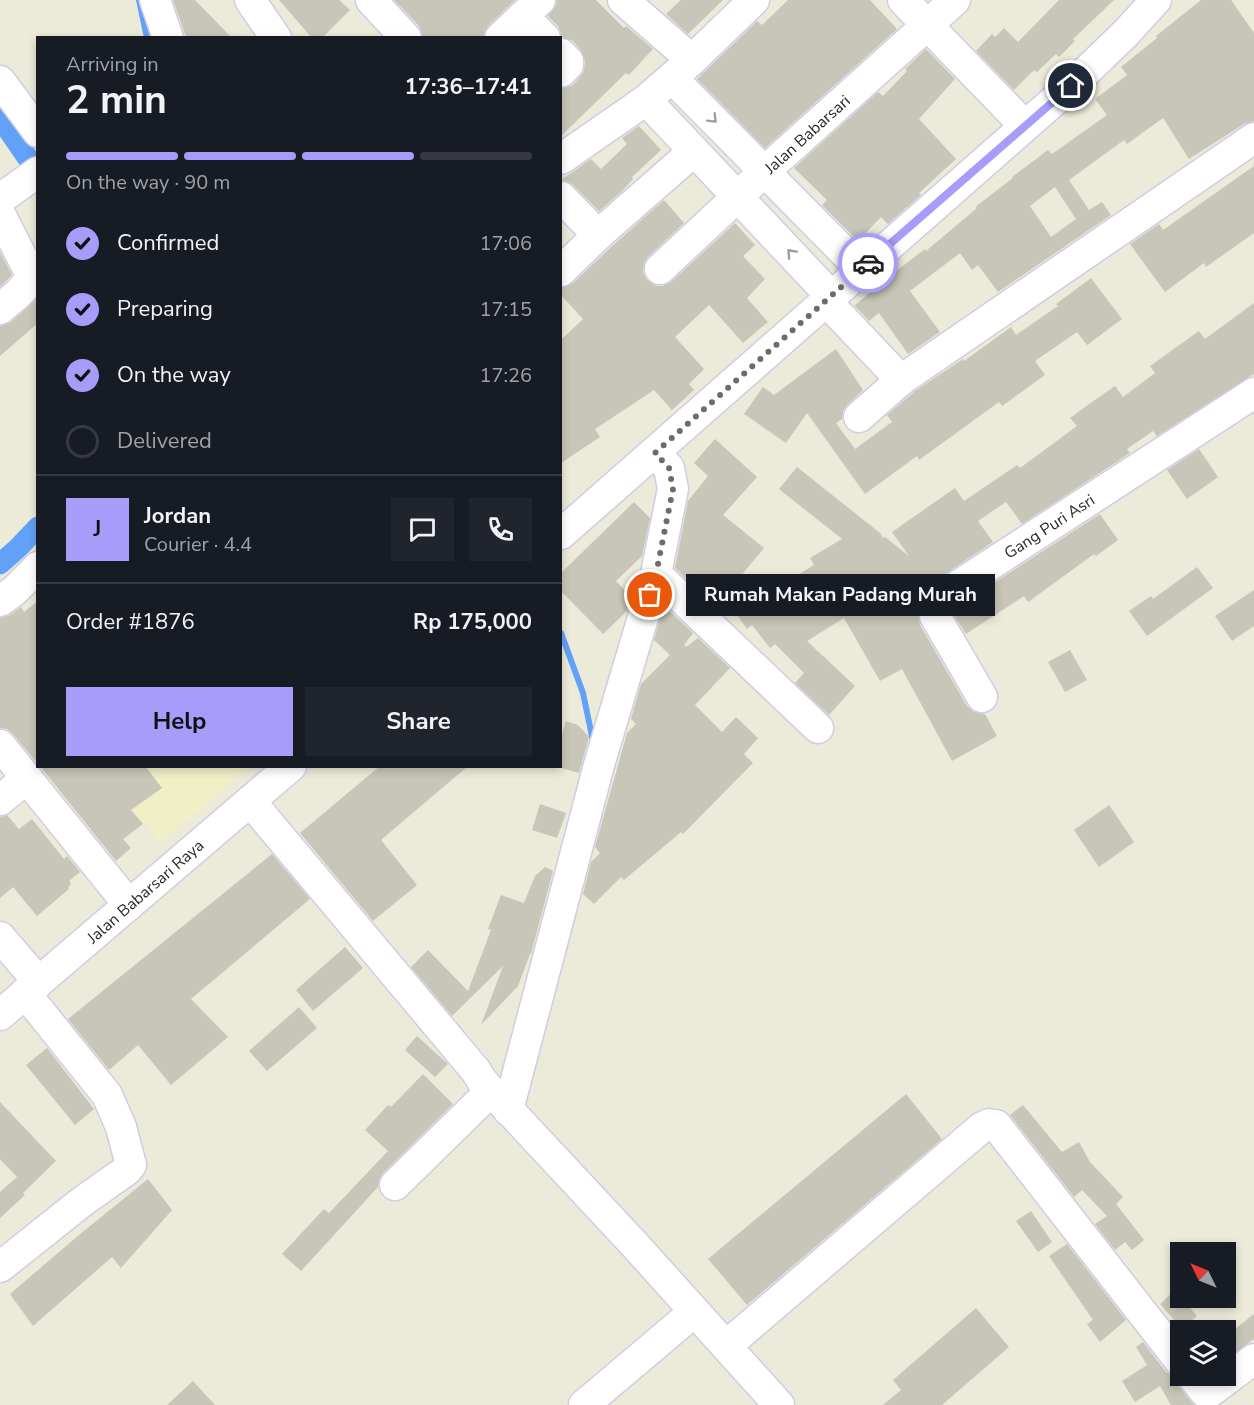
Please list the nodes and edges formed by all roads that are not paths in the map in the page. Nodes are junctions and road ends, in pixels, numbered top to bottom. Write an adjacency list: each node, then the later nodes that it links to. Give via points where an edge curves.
1 (155, 0): 11 (street)
2 (250, 0): 12 (street)
3 (371, 0): 13 (street)
4 (623, 0): 17 (street)
5 (754, 0): 17 (street)
6 (903, 0): 10 (street)
7 (955, 0): 10 (street, Jalan Babarsari)
8 (1156, 0): 21 (street, via 1101,58)
9 (531, 8): 14 (street); 15 (street)
10 (928, 26): 21 (street); 26 (street, Jalan Babarsari)
11 (167, 36)
12 (275, 36)
13 (404, 36)
14 (502, 36)
15 (543, 36)
16 (562, 55): 18 (street, via 568,61)
17 (682, 69): 20 (street); 26 (street, one-way to 26)
18 (562, 70)
19 (0, 81): 22 (street)
20 (646, 100): 24 (street); 25 (street)
21 (1025, 126): 33 (street)
22 (36, 129)
23 (1254, 138): 37 (street)
24 (694, 151): 28 (street); 31 (street)
25 (562, 158)
26 (765, 171): 28 (street, Jalan Babarsari); 33 (street)
27 (36, 174): 30 (street)
28 (738, 197): 32 (street, Jalan Babarsari); 35 (street, one-way to 28)
29 (562, 198): 31 (street)
30 (3, 201): 36 (street, via 30,278)
31 (598, 234): 34 (street)
32 (660, 269)
33 (861, 269): 35 (street)
34 (562, 271)
35 (829, 298): 37 (street); 40 (street)
36 (0, 309)
37 (901, 380): 39 (street)
38 (1254, 393): 45 (street, Gang Puri Asri, via 942,596 935,616)
39 (858, 417)
40 (655, 453): 41 (street); 43 (street, via 669,468 673,489)
41 (562, 533)
42 (36, 569): 44 (street)
43 (656, 574): 46 (street); 57 (street)
44 (0, 601)
45 (982, 698)
46 (819, 728)
47 (0, 745): 49 (street)
48 (289, 768): 51 (street, Jalan Babarsari Raya)
49 (27, 778): 50 (street); 52 (street)
50 (0, 800)
51 (250, 801): 52 (street, Jalan Babarsari Raya); 57 (street)
52 (129, 905): 55 (street, Jalan Babarsari Raya)
53 (0, 937): 55 (street, via 30,972)
54 (0, 952): 55 (street)
55 (30, 989): 56 (street, Jalan Babarsari Raya); 59 (street, via 107,1095 131,1165)
56 (0, 1015)
57 (500, 1101): 58 (street); 60 (street)
58 (395, 1185)
59 (0, 1267)
60 (694, 1312): 61 (street); 67 (street)
61 (726, 1346): 62 (street, via 981,1128 996,1125); 68 (street)
62 (1170, 1348)
63 (1254, 1359): 64 (street)
64 (1236, 1372)
65 (1200, 1386): 66 (street, via 1205,1392)
66 (1218, 1386)
67 (584, 1405)
68 (779, 1405)

